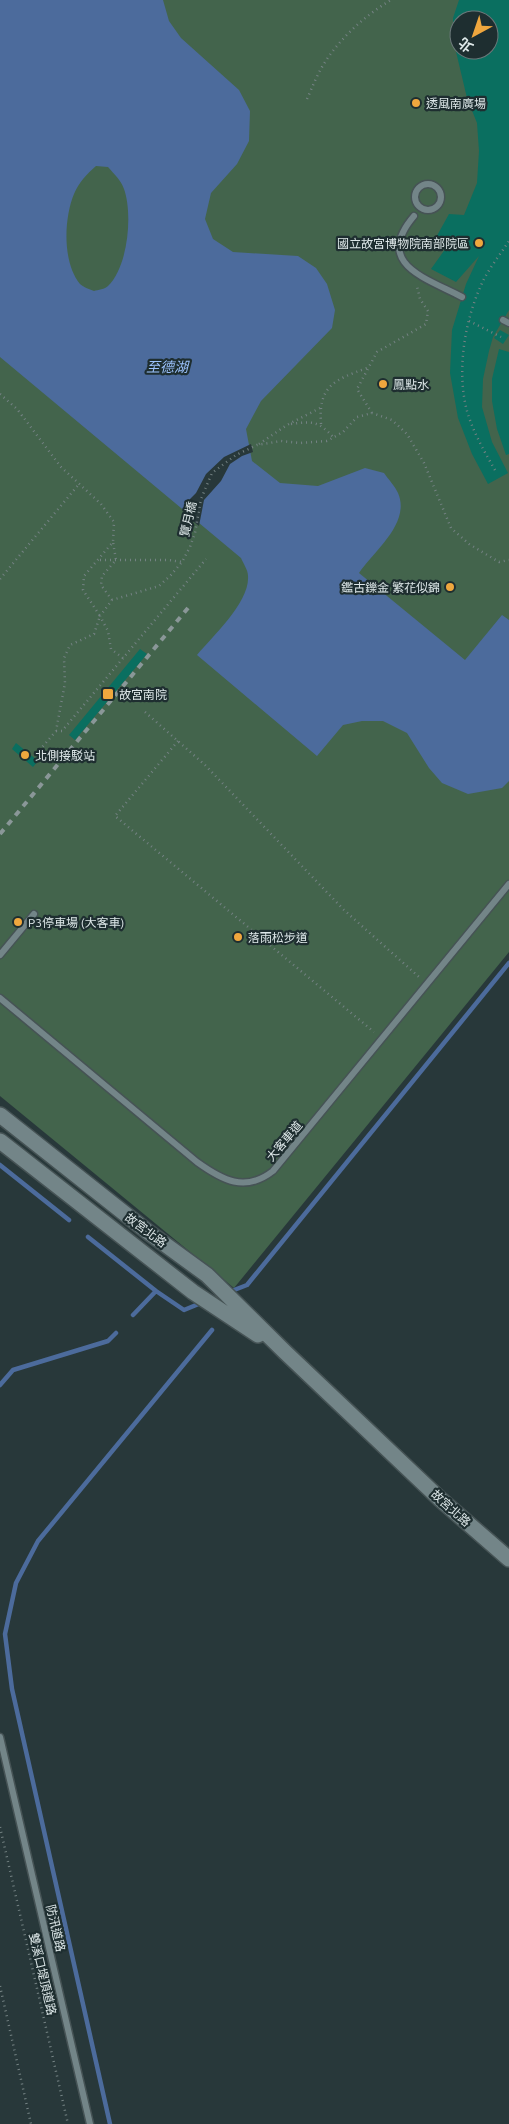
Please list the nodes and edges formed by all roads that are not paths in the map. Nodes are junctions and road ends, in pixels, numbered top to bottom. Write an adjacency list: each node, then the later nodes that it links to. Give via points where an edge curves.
1 (416, 204): 2 (lane); 2 (lane, via 416,189 425,183 435,185 441,200 435,208); 3 (lane)
2 (425, 210): 3 (lane)
3 (414, 216): 4 (lane, via 403,228 398,241 401,260 408,268)
4 (462, 297)
5 (509, 884): 8 (lane, 大客車道, via 273,1172 263,1179 233,1182 216,1176)
6 (34, 914): 7 (lane)
7 (0, 955)
8 (0, 998)
9 (0, 1116): 11 (street, 故宮北路, via 208,1275)
10 (0, 1141): 11 (street, 故宮北路, via 192,1292)
11 (285, 1352): 12 (street, 故宮北路, via 440,1499)
12 (509, 1559)
13 (0, 1737): 14 (lane, 防汛道路)
14 (90, 2124)

